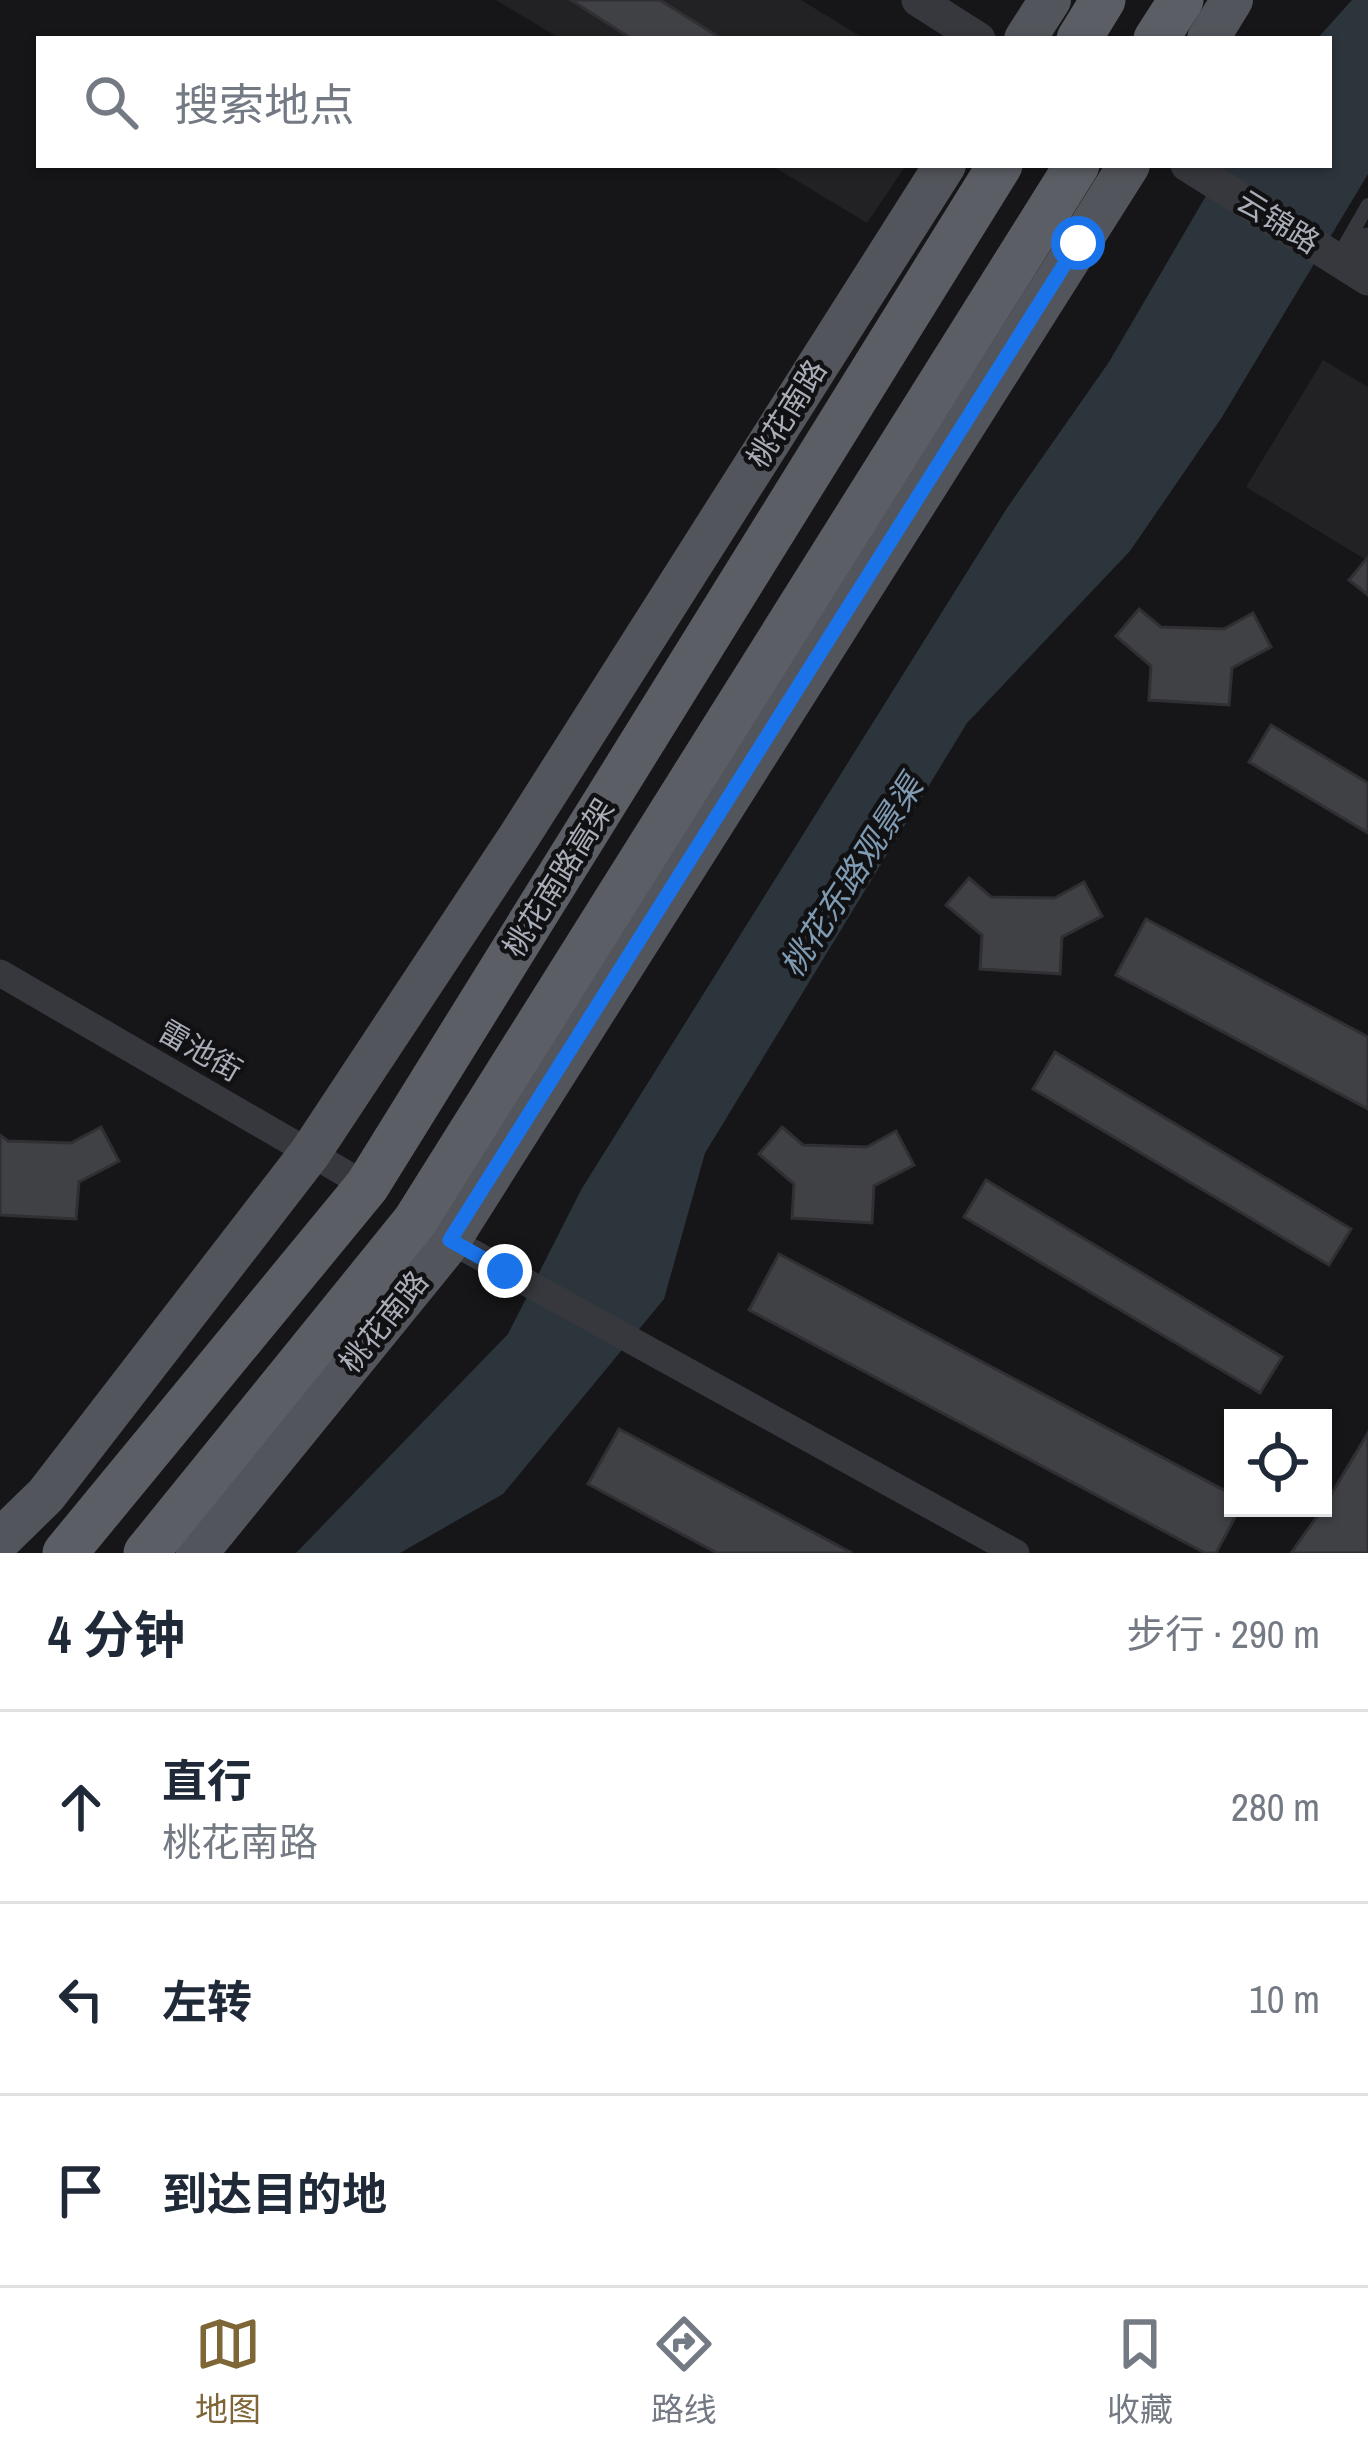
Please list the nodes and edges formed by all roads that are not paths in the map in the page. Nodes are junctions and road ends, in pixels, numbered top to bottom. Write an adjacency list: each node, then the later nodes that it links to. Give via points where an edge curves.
1 (918, 0): 6 (street)
2 (1050, 0): 7 (main road)
3 (1103, 0): 8 (highway)
4 (1181, 0): 9 (highway)
5 (1232, 0): 10 (main road)
6 (974, 36)
7 (1027, 36)
8 (1081, 36)
9 (1158, 36)
10 (1210, 36)
11 (944, 168): 19 (main road, 桃花南路)
12 (998, 168): 20 (highway, 桃花南路高架)
13 (1076, 168): 21 (highway, 桃花南路高架)
14 (1127, 168): 21 (main road, 桃花南路)
15 (1192, 168): 17 (street, 云锦路)
16 (1368, 205): 17 (lane)
17 (1356, 262)
18 (0, 973): 19 (street, 雷池街)
19 (310, 1153): 20 (street, 雷池街); 22 (main road, 桃花南路, via 46,1495)
20 (367, 1186): 23 (highway, 桃花南路高架)
21 (432, 1231): 24 (highway, 桃花南路高架); 25 (main road, 桃花南路); 26 (street)
22 (0, 1540)
23 (64, 1553)
24 (146, 1553)
25 (197, 1553)
26 (1016, 1553)

